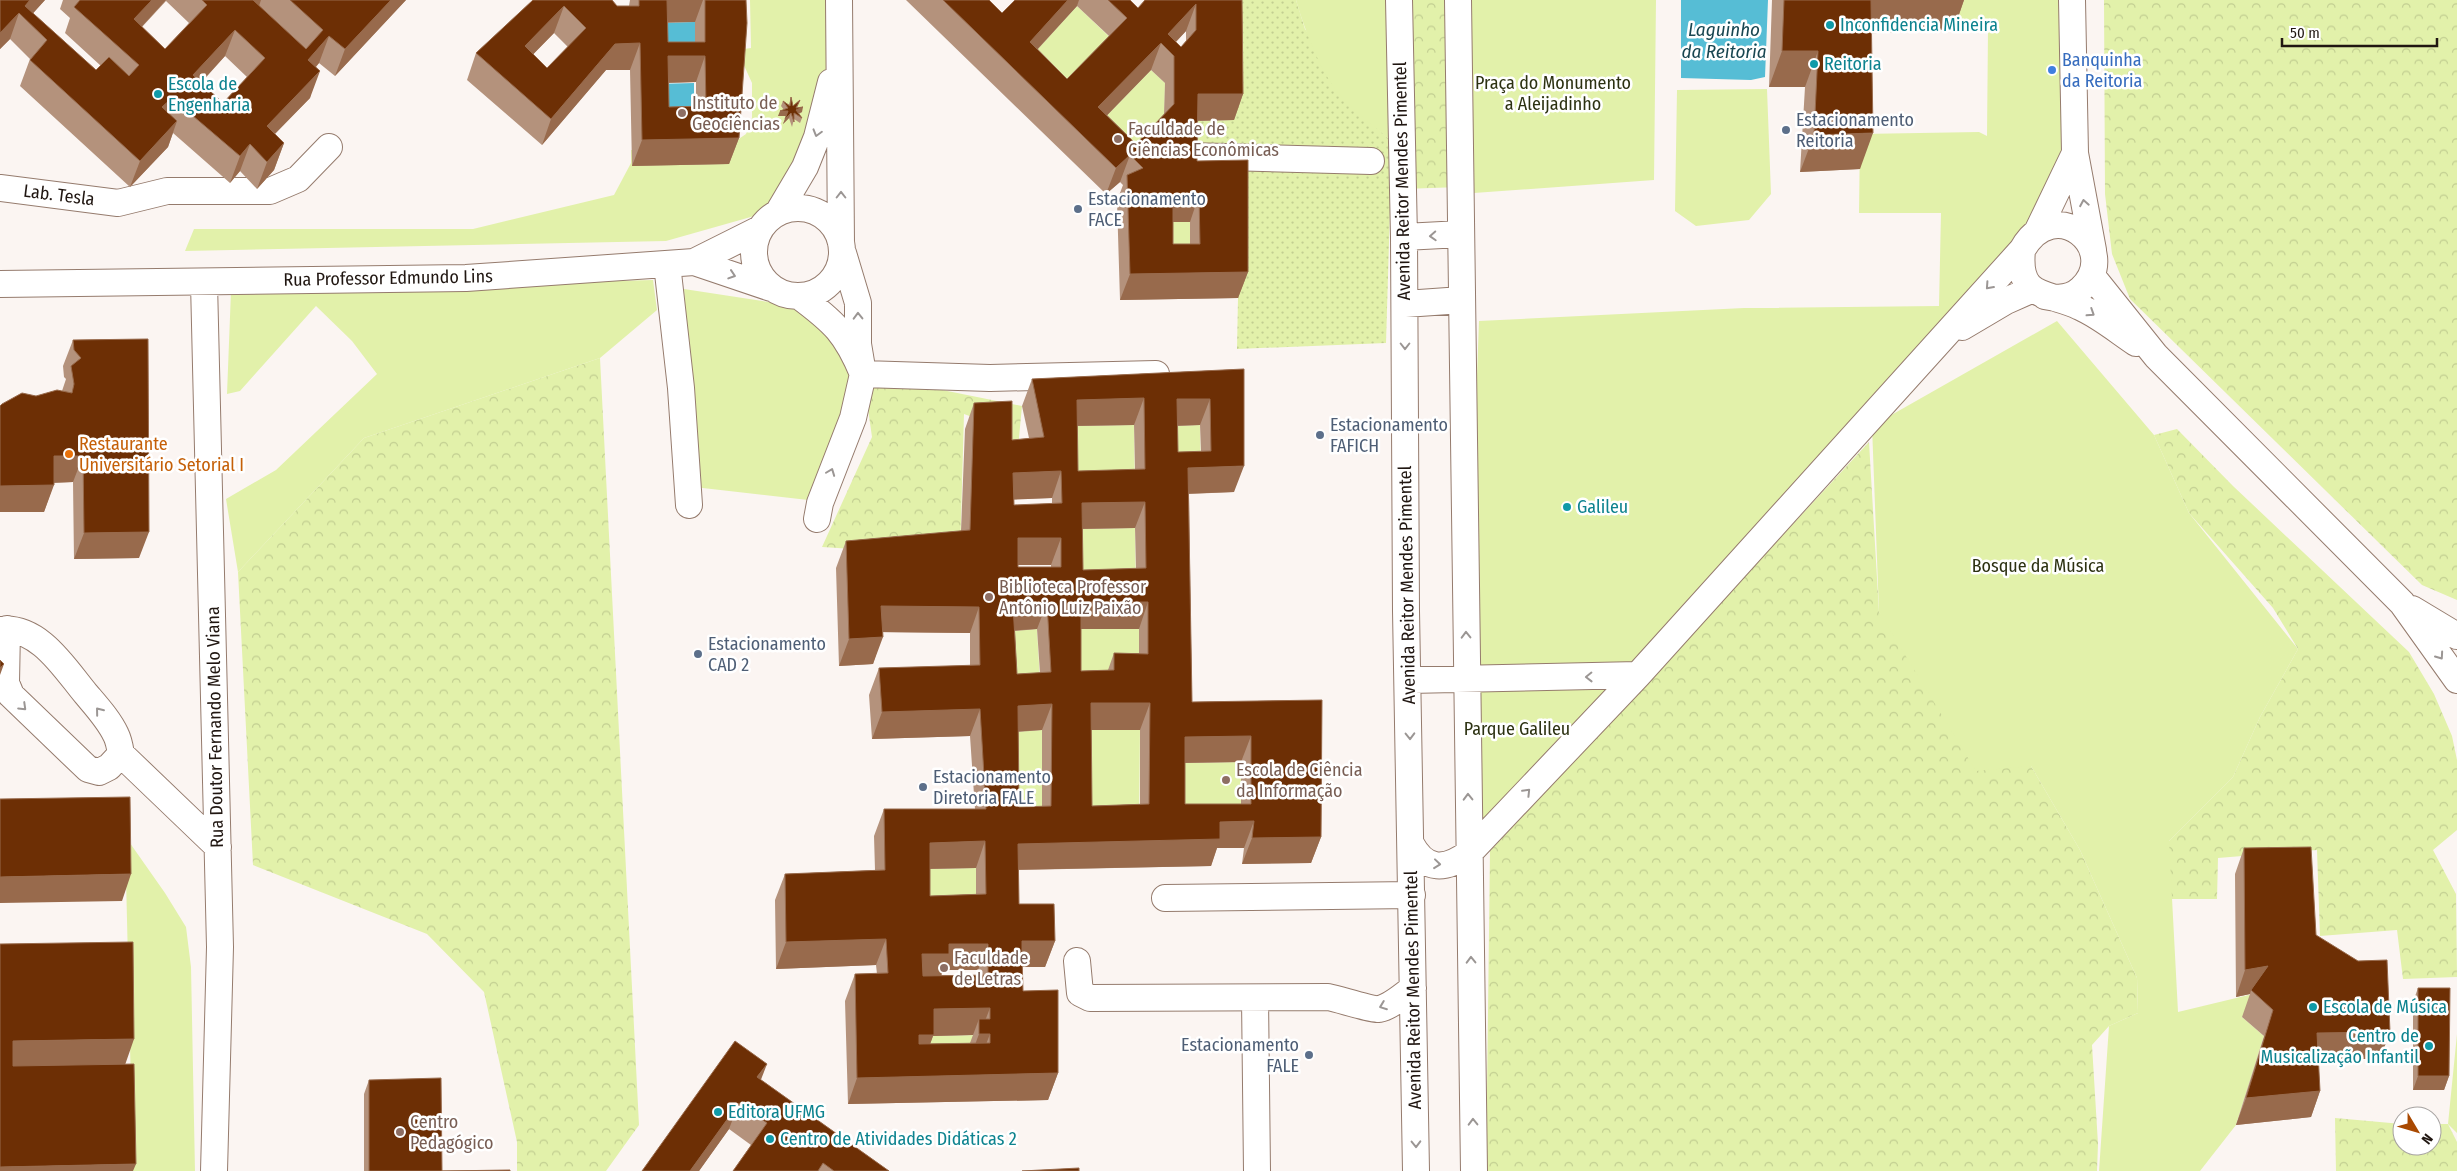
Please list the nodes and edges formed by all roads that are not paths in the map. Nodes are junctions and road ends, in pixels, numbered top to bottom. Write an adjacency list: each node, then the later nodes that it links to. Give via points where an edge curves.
1 (839, 0): 5 (street)
2 (1399, 0): 15 (street, Avenida Reitor Mendes Pimentel)
3 (1458, 0): 14 (street)
4 (2072, 0): 7 (street)
5 (840, 53): 11 (street, one-way to 11, via 817,137 805,167); 16 (street, one-way to 5)
6 (329, 147): 10 (street, Lab. Tesla, via 298,179 270,191 167,191 118,203)
7 (2076, 153): 13 (street); 19 (street, one-way to 7)
8 (1188, 156): 9 (street)
9 (1371, 161)
10 (0, 188)
11 (779, 211): 12 (street); 16 (street, via 803,208 816,212 832,225)
12 (760, 229): 18 (street); 23 (street, via 755,241 755,261 762,279)
13 (2038, 230): 17 (street); 19 (street, via 2050,225 2064,225 2077,230 2087,238)
14 (1461, 234): 15 (street, one-way to 15); 26 (street)
15 (1404, 237): 27 (street, Avenida Reitor Mendes Pimentel)
16 (842, 248): 25 (street, via 832,280 811,294); 31 (street, one-way to 16, via 858,344 858,303)
17 (2022, 250): 24 (street, via 2020,264 2024,278); 28 (street, one-way to 28)
18 (694, 262): 20 (street, Rua Professor Edmundo Lins); 23 (street, Rua Professor Edmundo Lins, one-way to 23)
19 (2092, 263): 24 (street, via 2079,292 2056,299); 29 (street)
20 (667, 264): 21 (street, Rua Professor Edmundo Lins, via 466,278); 32 (street, via 681,388)
21 (204, 282): 22 (street, Rua Professor Edmundo Lins); 43 (street, Rua Doutor Fernando Melo Viana)
22 (0, 284)
23 (771, 288): 25 (street)
24 (2039, 293): 28 (street, via 2006,301); 29 (street, one-way to 29, via 2080,306)
25 (799, 296): 31 (street, via 832,321 853,350)
26 (1462, 300): 27 (street); 38 (street, one-way to 26)
27 (1405, 304): 39 (street, Avenida Reitor Mendes Pimentel, one-way to 39)
28 (1937, 344): 37 (street)
29 (2156, 356): 34 (street)
30 (1180, 373): 31 (street, via 990,378)
31 (864, 374): 33 (street, one-way to 31, via 853,418)
32 (689, 505)
33 (817, 518)
34 (2402, 603): 36 (street); 40 (street, one-way to 40)
35 (4, 630): 41 (street, one-way to 35, via 108,721 55,656 36,640); 41 (street, one-way to 41, via 6,683 11,695 88,769 99,772)
36 (2457, 636)
37 (1638, 676): 38 (street, one-way to 38); 44 (street, one-way to 37)
38 (1467, 679): 39 (street); 44 (street, one-way to 38)
39 (1409, 680): 42 (street, Avenida Reitor Mendes Pimentel, one-way to 42)
40 (2457, 680)
41 (121, 754): 43 (street)
42 (1411, 844): 44 (street, one-way to 44, via 1418,856 1429,864 1443,866); 45 (street, Avenida Reitor Mendes Pimentel)
43 (218, 847): 50 (street, Rua Doutor Fernando Melo Viana, via 220,947)
44 (1469, 853): 53 (street, one-way to 44)
45 (1412, 895): 46 (street); 48 (street, Avenida Reitor Mendes Pimentel)
46 (1165, 898)
47 (1077, 961): 49 (street, via 1080,993 1090,998)
48 (1413, 988): 49 (street, one-way to 49, via 1381,1009 1328,997); 52 (street, Avenida Reitor Mendes Pimentel, one-way to 52)
49 (1255, 998): 51 (street)
50 (214, 1171)
51 (1257, 1171)
52 (1416, 1171)
53 (1474, 1171)

